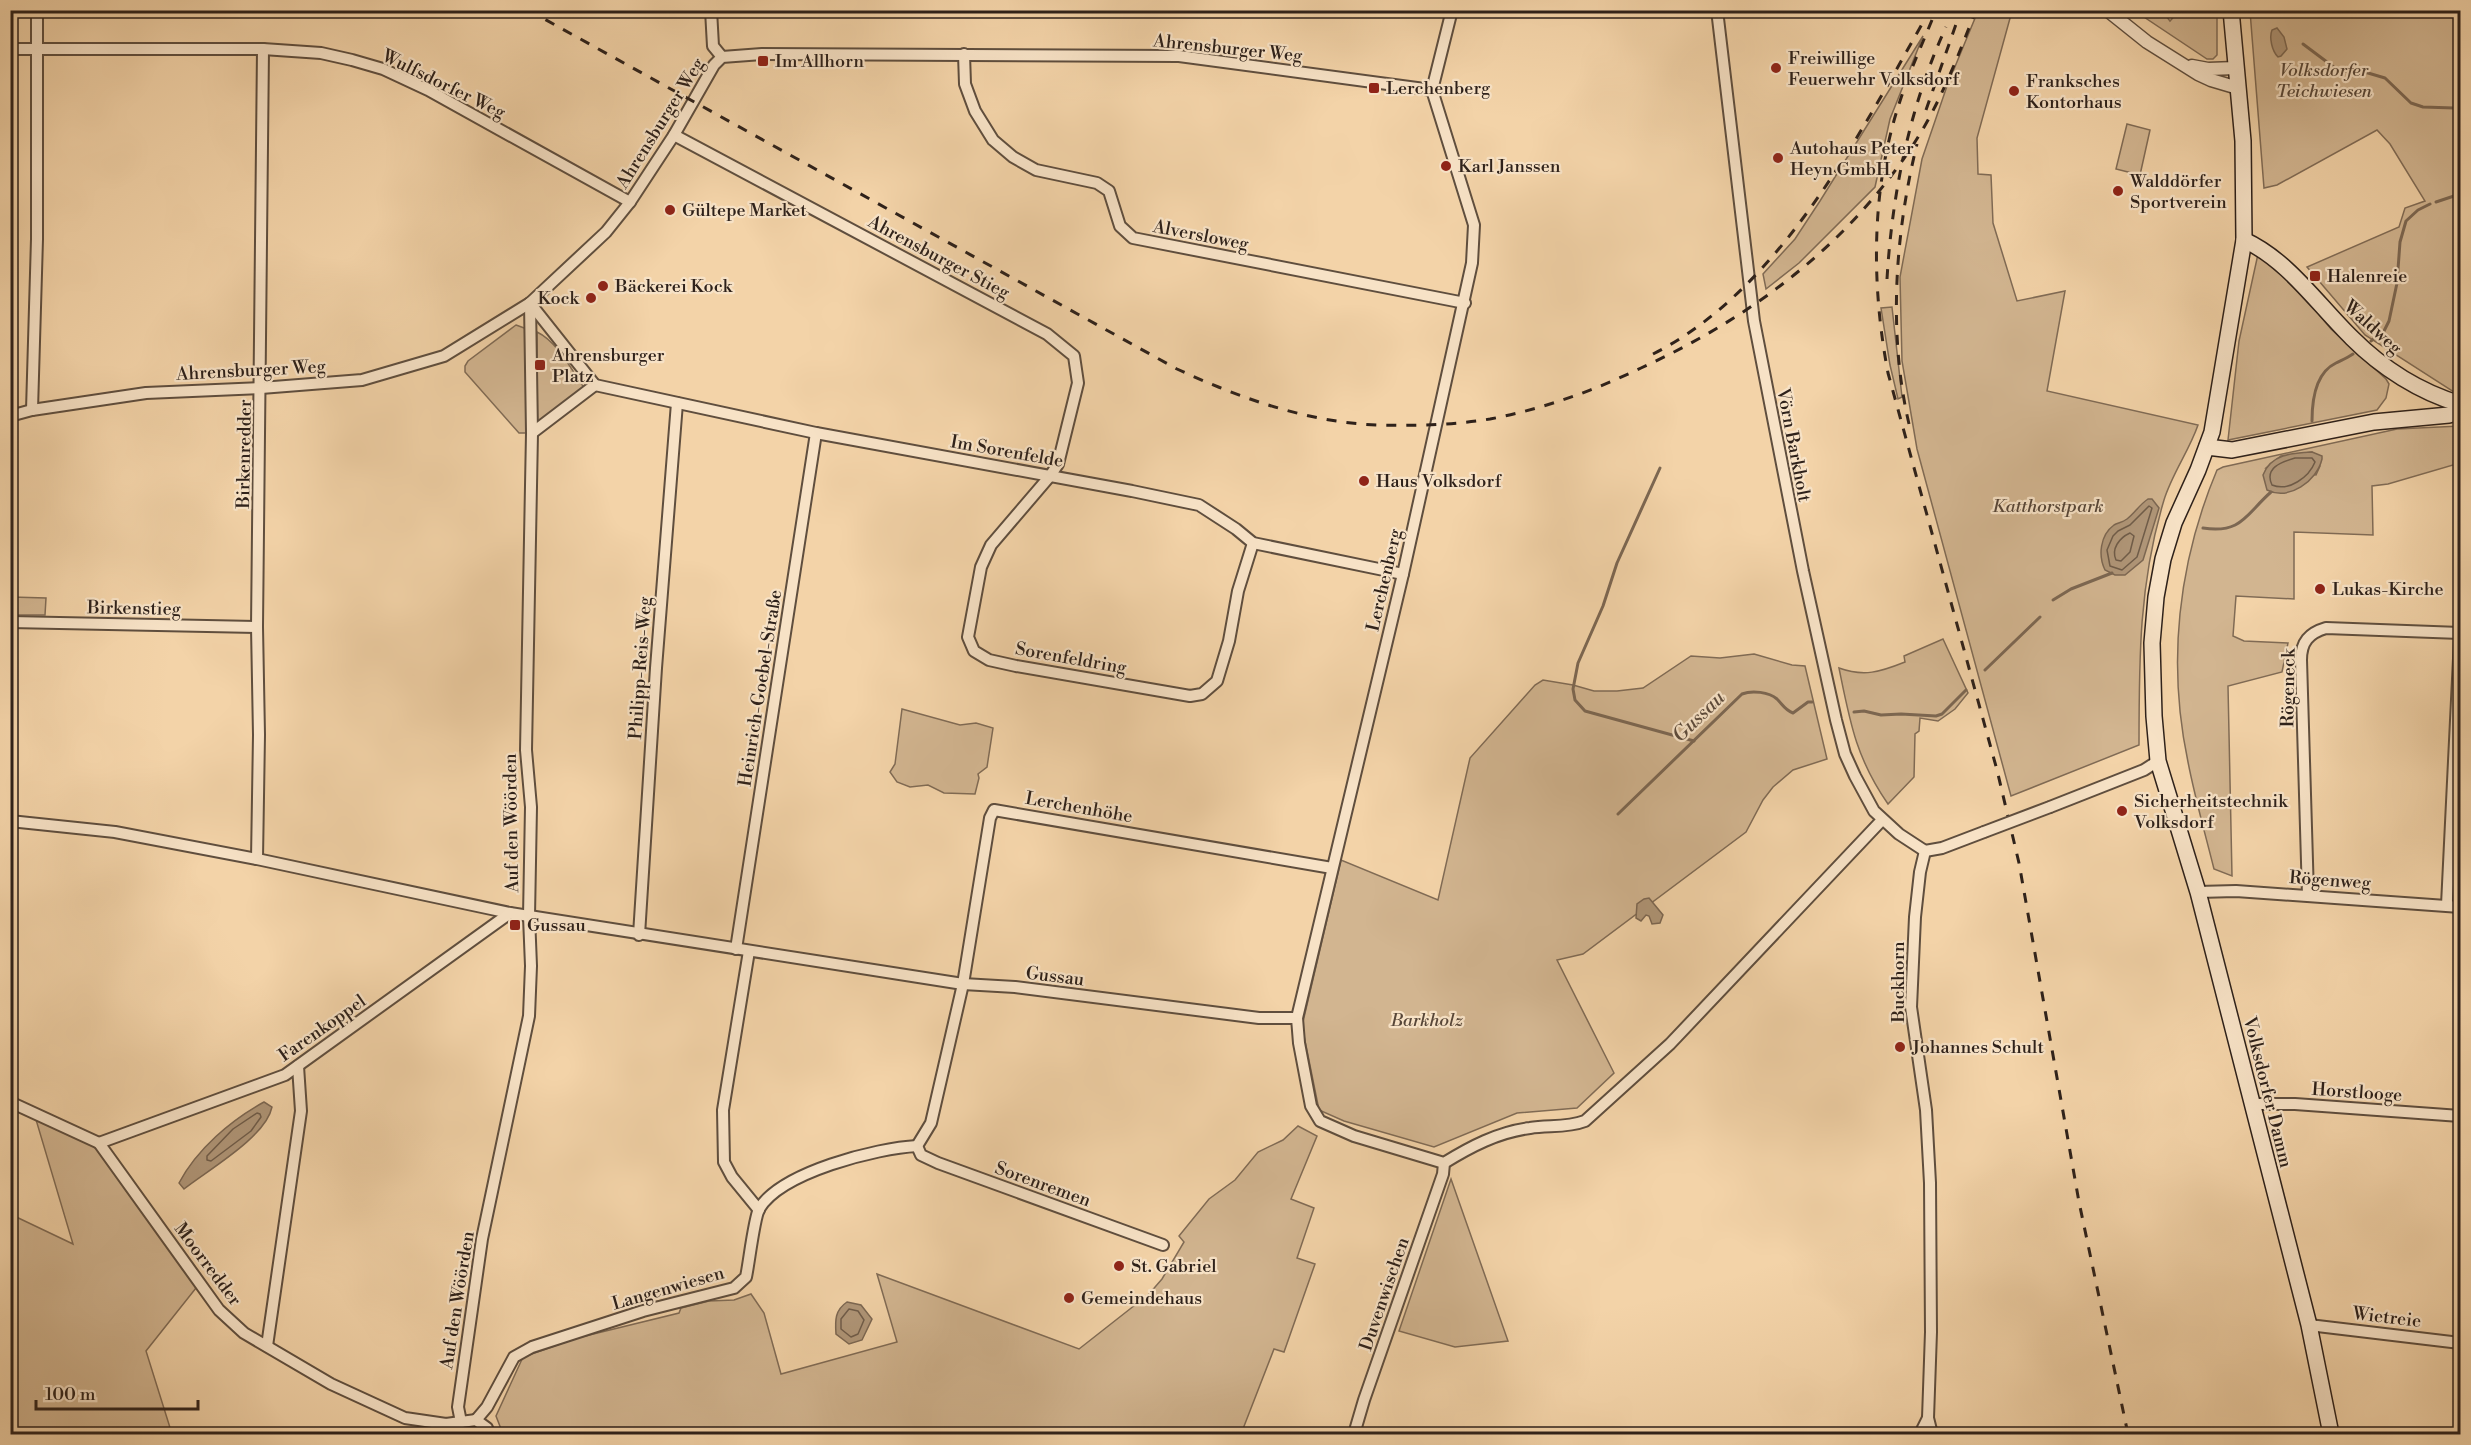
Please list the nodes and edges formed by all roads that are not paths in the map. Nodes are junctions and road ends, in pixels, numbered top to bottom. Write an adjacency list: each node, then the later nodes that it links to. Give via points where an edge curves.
1 (37, 10): 8 (street)
2 (711, 10): 11 (street, via 713,46)
3 (1452, 10): 15 (street)
4 (1717, 10): 38 (street, Vörn Barkholt, via 1754,321 1803,571 1845,754)
5 (2107, 10): 12 (street, via 2147,42)
6 (2231, 10): 13 (main road)
7 (10, 49): 8 (street, Wulfsdorfer Weg)
8 (37, 49): 9 (street, Wulfsdorfer Weg); 25 (street, via 38,239)
9 (263, 49): 17 (street, Wulfsdorfer Weg, via 321,53 383,69); 22 (street, Birkenredder)
10 (964, 54): 11 (street, Ahrensburger Weg); 15 (street, Ahrensburger Weg, via 1179,56); 20 (street, Alversloweg, via 965,84 975,111 993,140 1036,170 1097,183 1109,191 1120,226 1133,238)
11 (722, 57): 16 (street, Ahrensburger Weg)
12 (2185, 64): 13 (street, via 2208,69); 14 (street, via 2211,81)
13 (2236, 68): 14 (main road)
14 (2238, 88): 18 (main road)
15 (1431, 90): 20 (street, Lerchenberg, via 1474,225)
16 (674, 135): 17 (street, Ahrensburger Weg); 31 (street, Ahrensburger Stieg, via 1047,334 1074,356 1078,383 1067,435)
17 (630, 202): 19 (street, Ahrensburger Weg, via 606,232)
18 (2244, 240): 24 (main road, Waldweg, via 2286,270 2380,364); 30 (main road, via 2217,412)
19 (530, 303): 21 (street); 22 (street, Ahrensburger Weg, via 444,356 362,380); 28 (street)
20 (1465, 303): 33 (street, Lerchenberg)
21 (595, 385): 23 (street, Im Sorenfelde); 28 (street)
22 (261, 388): 25 (street, Ahrensburger Weg, via 146,393); 35 (street, Birkenredder)
23 (677, 403): 29 (street, Im Sorenfelde); 49 (street, Philipp-Reis-Weg)
24 (2460, 404)
25 (32, 410): 27 (street, Ahrensburger Weg)
26 (2460, 411): 30 (main road, via 2374,422 2232,450)
27 (10, 416)
28 (532, 433): 48 (street, Auf den Wöörden, via 526,750 531,807)
29 (816, 433): 31 (street, Im Sorenfelde); 50 (street, Heinrich-Goebel-Straße)
30 (2207, 447): 37 (main road, via 2166,545 2156,597 2152,662)
31 (1050, 476): 32 (street, Im Sorenfelde, via 1198,505); 32 (street, Sorenfeldring, via 984,558 969,638 974,651 989,660 1190,696 1202,694 1217,681 1222,668)
32 (1252, 543): 33 (street, Im Sorenfelde)
33 (1403, 574): 42 (street, Lerchenberg)
34 (10, 622): 35 (street, Birkenstieg)
35 (257, 627): 41 (street, Birkenredder)
36 (2460, 635): 44 (street, Rögeneck, via 2326,628 2304,641 2301,660); 45 (street)
37 (2158, 761): 40 (street, bridge, via 2050,807); 43 (main road, Volksdorfer Damm)
38 (1882, 820): 40 (street, Vörn Barkholt); 60 (street, via 1670,1044 1594,1114 1573,1125 1498,1135)
39 (10, 821): 41 (street, Gussau, via 116,832)
40 (1925, 851): 66 (street, Buckhorn, via 1916,906 1911,1007 1926,1110 1930,1183)
41 (257, 859): 47 (street, Gussau)
42 (1332, 868): 52 (street, Lerchenhöhe, via 994,810); 53 (street, Lerchenberg)
43 (2198, 892): 44 (street, Rögenweg); 56 (main road, Volksdorfer Damm)
44 (2308, 895): 45 (street, Rögenweg)
45 (2447, 905): 46 (street, Rögenweg)
46 (2460, 907)
47 (510, 913): 48 (street, Gussau); 54 (street, Farenkoppel)
48 (529, 916): 49 (street, Gussau); 68 (street, Auf den Wöörden, via 529,1016 482,1239 458,1407)
49 (639, 935): 50 (street, Gussau)
50 (736, 949): 51 (street, Gussau)
51 (749, 951): 52 (street, Gussau); 61 (street, via 723,1110 724,1162)
52 (963, 984): 53 (street, Gussau, via 1259,1018); 59 (street, via 931,1123)
53 (1298, 1018): 60 (street, via 1311,1106 1320,1121 1354,1136)
54 (298, 1066): 58 (street, Farenkoppel, via 285,1075); 65 (street, via 301,1111)
55 (10, 1102): 58 (street, Moorredder)
56 (2251, 1104): 57 (street, Horstlooge); 63 (main road, Volksdorfer Damm)
57 (2460, 1116)
58 (99, 1143): 65 (street, Moorredder, via 219,1310 244,1333)
59 (917, 1146): 61 (street, via 892,1147 816,1171 787,1184); 62 (street, Sorenremen, via 921,1155 938,1163)
60 (1444, 1163): 70 (street, Duvenwischen)
61 (759, 1210): 67 (street, Langenwiesen, via 746,1277 734,1288 643,1311 532,1347 514,1357)
62 (1163, 1245)
63 (2309, 1324): 64 (street, Wietreie); 73 (main road, Volksdorfer Damm)
64 (2460, 1343)
65 (267, 1346): 68 (street, Moorredder, via 331,1384 405,1418 446,1424)
66 (1928, 1419): 71 (street); 72 (street, Buckhorn)
67 (476, 1420): 68 (street, Moorredder); 69 (street)
68 (461, 1422)
69 (489, 1434)
70 (1354, 1434)
71 (1920, 1434)
72 (1932, 1434)
73 (2331, 1434)

